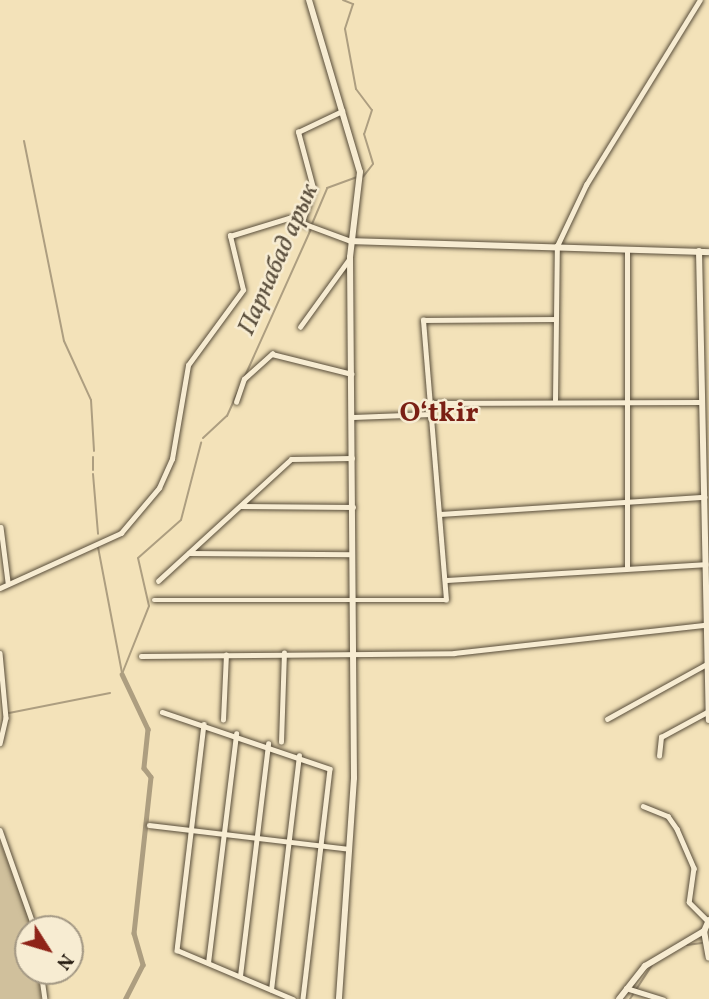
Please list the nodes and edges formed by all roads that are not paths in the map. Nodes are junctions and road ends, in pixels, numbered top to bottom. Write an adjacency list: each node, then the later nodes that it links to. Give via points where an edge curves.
1 (309, 0): 3 (street)
2 (700, 0): 6 (street, via 586,185)
3 (343, 111): 4 (street, via 298,132 313,188); 5 (street, via 360,172)
4 (302, 222): 5 (street); 37 (street, via 282,219 230,236 243,290 188,365 169,473 130,526)
5 (351, 241): 6 (street); 10 (street)
6 (557, 246): 7 (street); 11 (street)
7 (627, 249): 8 (street); 20 (street)
8 (699, 251): 9 (street); 13 (street)
9 (709, 252)
10 (350, 257): 12 (street); 14 (street)
11 (555, 319): 16 (street); 19 (street, via 423,320)
12 (300, 327)
13 (705, 332): 15 (street)
14 (352, 374): 17 (street, via 272,354 243,379); 22 (street)
15 (706, 381): 18 (street)
16 (555, 400): 19 (street); 20 (street)
17 (236, 402)
18 (703, 402): 20 (street); 24 (street)
19 (430, 403): 21 (street)
20 (626, 403): 26 (street)
21 (430, 414): 22 (street); 29 (street)
22 (353, 417): 23 (street)
23 (353, 458): 27 (street, via 291,459); 28 (street)
24 (708, 484): 25 (street)
25 (705, 497): 26 (street); 33 (street)
26 (626, 502): 29 (street); 34 (street)
27 (240, 506): 28 (street); 31 (street)
28 (353, 507): 32 (street)
29 (440, 514): 35 (street)
30 (1, 527): 37 (street)
31 (188, 553): 32 (street); 36 (street)
32 (354, 554): 40 (street)
33 (706, 564): 34 (street); 41 (street)
34 (626, 567): 35 (street)
35 (445, 580): 40 (street, via 446,600)
36 (158, 581)
37 (8, 582): 38 (street)
38 (0, 588)
39 (155, 600): 40 (street)
40 (354, 601): 44 (street)
41 (705, 625): 44 (street, via 454,653); 47 (street)
42 (0, 653): 56 (street, via 6,710)
43 (284, 653): 44 (street); 45 (street); 55 (street)
44 (355, 654): 68 (street)
45 (226, 655): 46 (street); 51 (street)
46 (141, 656)
47 (705, 665): 48 (street); 50 (street)
48 (708, 710): 52 (street); 58 (street, via 661,737)
49 (162, 712): 53 (street)
50 (607, 719)
51 (223, 720)
52 (709, 720)
53 (204, 724): 54 (street); 62 (street)
54 (236, 734): 57 (street); 64 (street)
55 (281, 742)
56 (0, 743)
57 (268, 744): 59 (street); 65 (street)
58 (659, 756)
59 (299, 757): 66 (street); 67 (street, via 330,769)
60 (643, 806): 70 (street, via 668,816 677,830 694,868 689,902)
61 (149, 825): 62 (street)
62 (192, 828): 64 (street); 74 (street, via 177,950)
63 (0, 830): 69 (street)
64 (224, 832): 65 (street); 74 (street)
65 (257, 835): 66 (street); 75 (street)
66 (289, 838): 67 (street); 77 (street)
67 (321, 844): 68 (street); 79 (street)
68 (349, 849): 80 (street)
69 (30, 915)
70 (709, 921): 71 (street)
71 (704, 930): 72 (street); 76 (street, via 660,954)
72 (706, 944): 73 (street)
73 (709, 958)
74 (208, 963): 75 (street)
75 (240, 976): 77 (street)
76 (625, 988): 81 (street); 82 (street)
77 (271, 990): 78 (street)
78 (293, 999)
79 (303, 999)
80 (339, 999)
81 (619, 999)
82 (663, 999)

